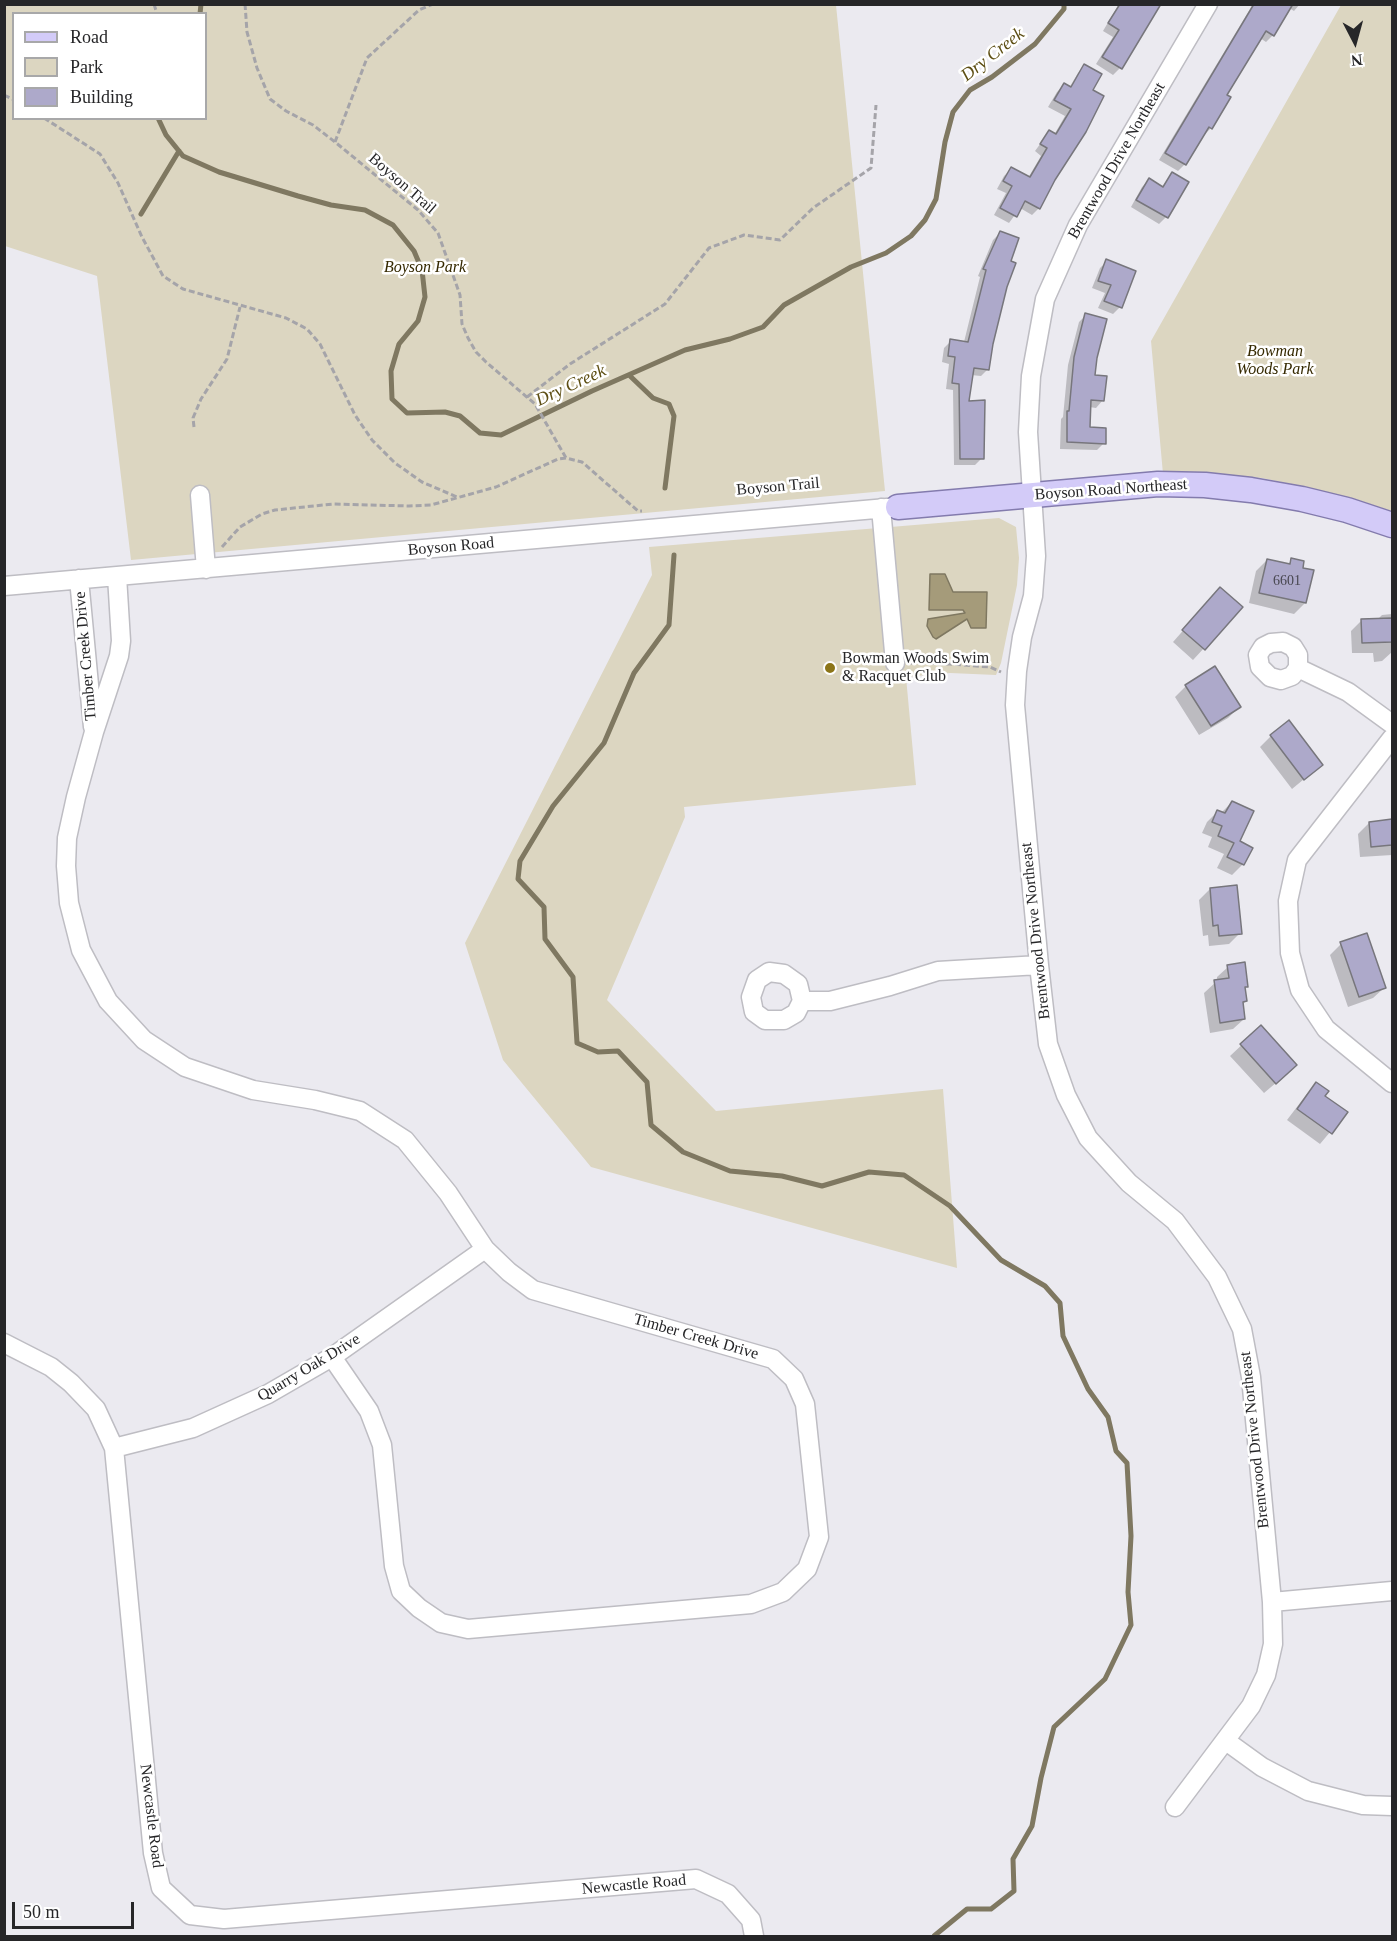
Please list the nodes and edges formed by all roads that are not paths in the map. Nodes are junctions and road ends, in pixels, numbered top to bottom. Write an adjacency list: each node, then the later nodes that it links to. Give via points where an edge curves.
1 (1208, 4): 3 (street, Brentwood Drive Northeast, via 1078,225 1045,299 1031,376 1028,432)
2 (200, 495): 6 (street)
3 (1032, 495): 4 (main road, Boyson Road Northeast); 5 (main road, Boyson Road Northeast, via 1158,484 1205,485 1302,499); 15 (street, Brentwood Drive Northeast, via 1036,556 1033,596 1022,637 1016,705)
4 (889, 507): 6 (street, Boyson Road); 10 (street)
5 (1392, 525)
6 (206, 560): 7 (street, Boyson Road)
7 (117, 576): 8 (street, Boyson Road); 13 (street, Timber Creek Drive, via 120,648)
8 (79, 579): 9 (street, Boyson Road); 13 (street, Timber Creek Drive)
9 (4, 586)
10 (895, 663)
11 (1298, 668): 12 (street, via 1348,692)
12 (1392, 724)
13 (94, 732): 18 (street, Timber Creek Drive, via 69,827 66,866 69,903 81,950 108,1001 144,1040 185,1067 253,1090 360,1111 405,1140 448,1193)
14 (1392, 738): 17 (street, via 1297,860 1288,901 1290,953 1300,990 1326,1029)
15 (1039, 965): 16 (street, via 938,971 830,1000); 23 (street, Brentwood Drive Northeast, via 1048,1044 1066,1095 1088,1138 1129,1183 1174,1221 1217,1277 1242,1329 1251,1377)
16 (802, 1001)
17 (1392, 1083)
18 (485, 1249): 20 (street, Quarry Oak Drive); 20 (street, Timber Creek Drive, via 533,1290 773,1359 794,1379 805,1404 819,1537 807,1569 783,1592 751,1604 468,1629 441,1623 401,1591 394,1566 382,1445 369,1411)
19 (4, 1343): 21 (street, Newcastle Road, via 51,1367 71,1383 96,1409)
20 (332, 1357): 21 (street, Quarry Oak Drive, via 268,1394 193,1428)
21 (114, 1448): 27 (street, Newcastle Road, via 153,1853 161,1888 189,1915 224,1919 696,1879 728,1894 751,1920)
22 (1392, 1592): 23 (street)
23 (1272, 1602): 24 (street, Brentwood Drive Northeast, via 1273,1644 1266,1675 1251,1706)
24 (1226, 1741): 25 (street, via 1262,1767 1308,1791 1363,1805); 26 (street, Brentwood Drive Northeast)
25 (1392, 1806)
26 (1175, 1807)
27 (754, 1936)

